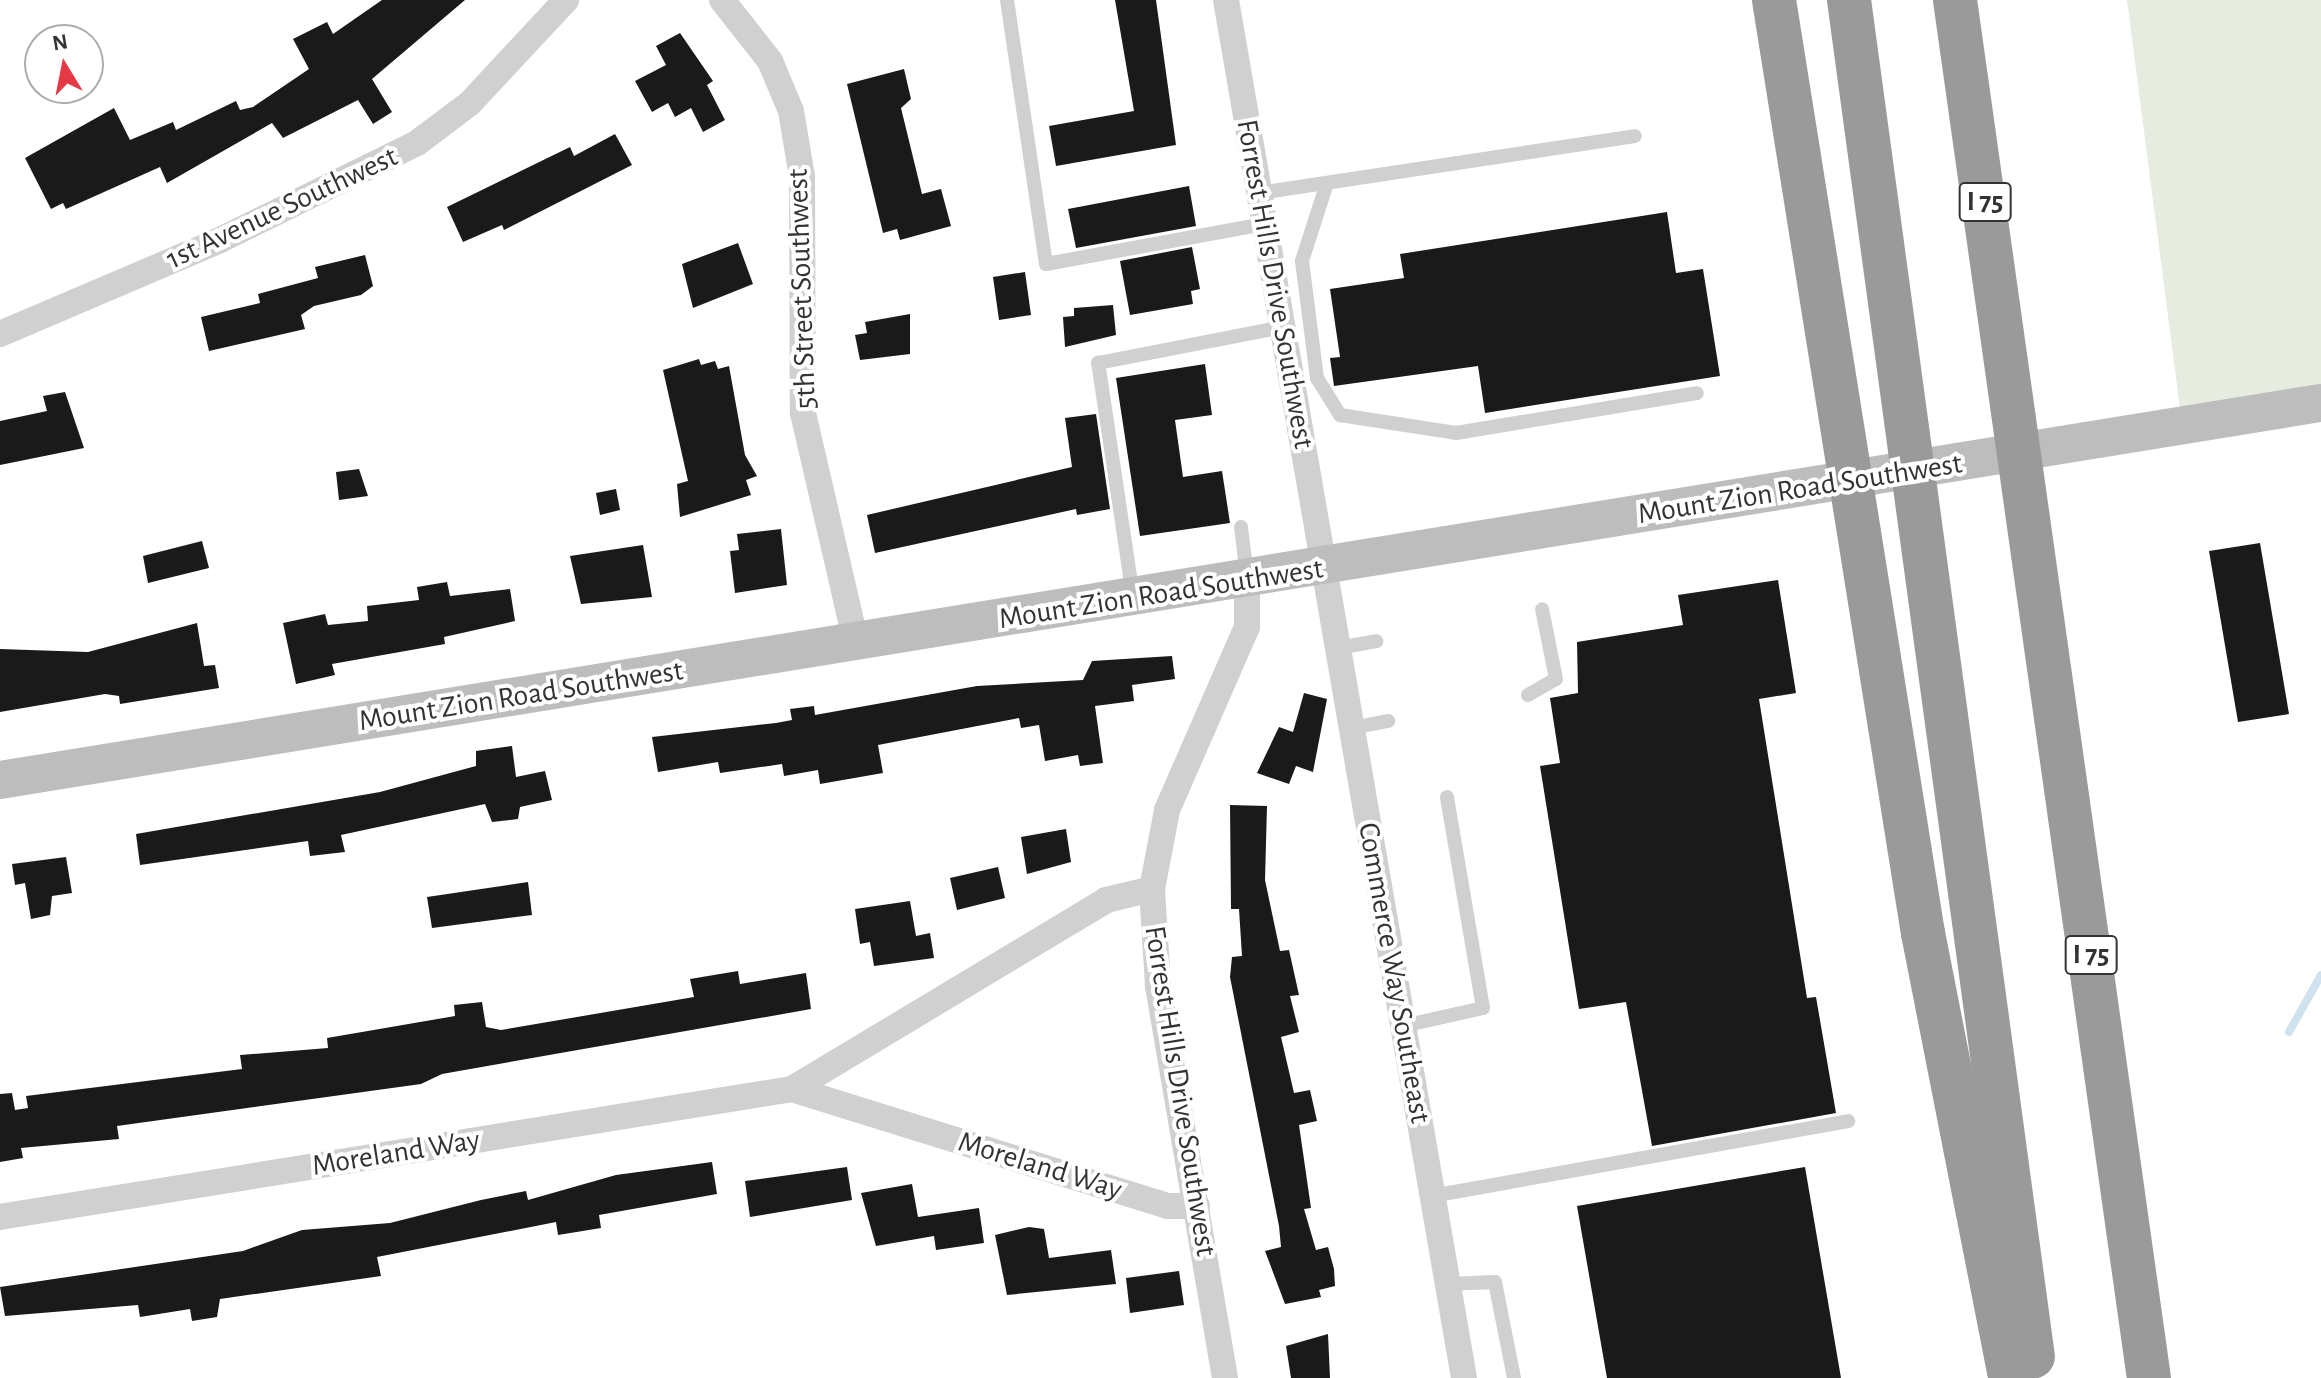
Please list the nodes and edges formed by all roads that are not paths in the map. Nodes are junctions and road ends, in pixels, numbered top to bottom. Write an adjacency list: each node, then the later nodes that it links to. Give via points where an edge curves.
1 (566, 0): 13 (street, 1st Avenue Southwest, via 470,103 417,143 341,185)
2 (722, 0): 22 (street, 5th Street Southwest, via 770,61 791,111 802,177 803,413)
3 (1007, 0): 11 (lane, via 1046,264)
4 (1226, 0): 10 (street, Forrest Hills Drive Southwest)
5 (1774, 0): 40 (highway, via 1923,933)
6 (1849, 0): 41 (highway)
7 (1955, 0): 42 (highway, I 75)
8 (1635, 136): 9 (lane)
9 (1327, 183): 10 (lane); 14 (lane, via 1302,261 1317,378 1340,415 1375,426 1456,433)
10 (1259, 193): 11 (street, Forrest Hills Drive Southwest)
11 (1265, 224): 12 (street, Forrest Hills Drive Southwest)
12 (1283, 327): 17 (street, Forrest Hills Drive Southwest); 19 (lane, via 1098,363)
13 (0, 334)
14 (1697, 393)
15 (2321, 403): 17 (street, Mount Zion Road Southwest)
16 (1241, 527): 18 (lane)
17 (1324, 568): 18 (street, Mount Zion Road Southwest); 23 (street, Commerce Way Southeast)
18 (1247, 581): 19 (street, Mount Zion Road Southwest); 29 (street, Forrest Hills Drive Southwest, via 1247,627 1167,810)
19 (1134, 598): 22 (street, Mount Zion Road Southwest)
20 (1542, 609): 24 (lane, via 1556,679)
21 (1376, 641): 23 (lane)
22 (856, 643): 27 (street, Mount Zion Road Southwest)
23 (1338, 648): 26 (street, Commerce Way Southeast)
24 (1528, 695)
25 (1388, 721): 26 (lane)
26 (1352, 728): 30 (street, Commerce Way Southeast)
27 (0, 780)
28 (1447, 797): 30 (lane, via 1483,1008)
29 (1152, 889): 31 (street, Moreland Way, via 1106,900); 34 (street, Forrest Hills Drive Southwest, via 1158,985)
30 (1403, 1026): 33 (street, Commerce Way Southeast)
31 (792, 1089): 34 (street, Moreland Way, via 1168,1206); 35 (street, Moreland Way)
32 (1848, 1121): 33 (lane)
33 (1432, 1196): 36 (street, Commerce Way Southeast)
34 (1197, 1206): 37 (street, Forrest Hills Drive Southwest)
35 (0, 1217)
36 (1447, 1284): 38 (street, Commerce Way Southeast); 39 (lane, via 1495,1282)
37 (1225, 1378)
38 (1464, 1378)
39 (1514, 1378)
40 (2010, 1378)
41 (2036, 1378)
42 (2149, 1378)

